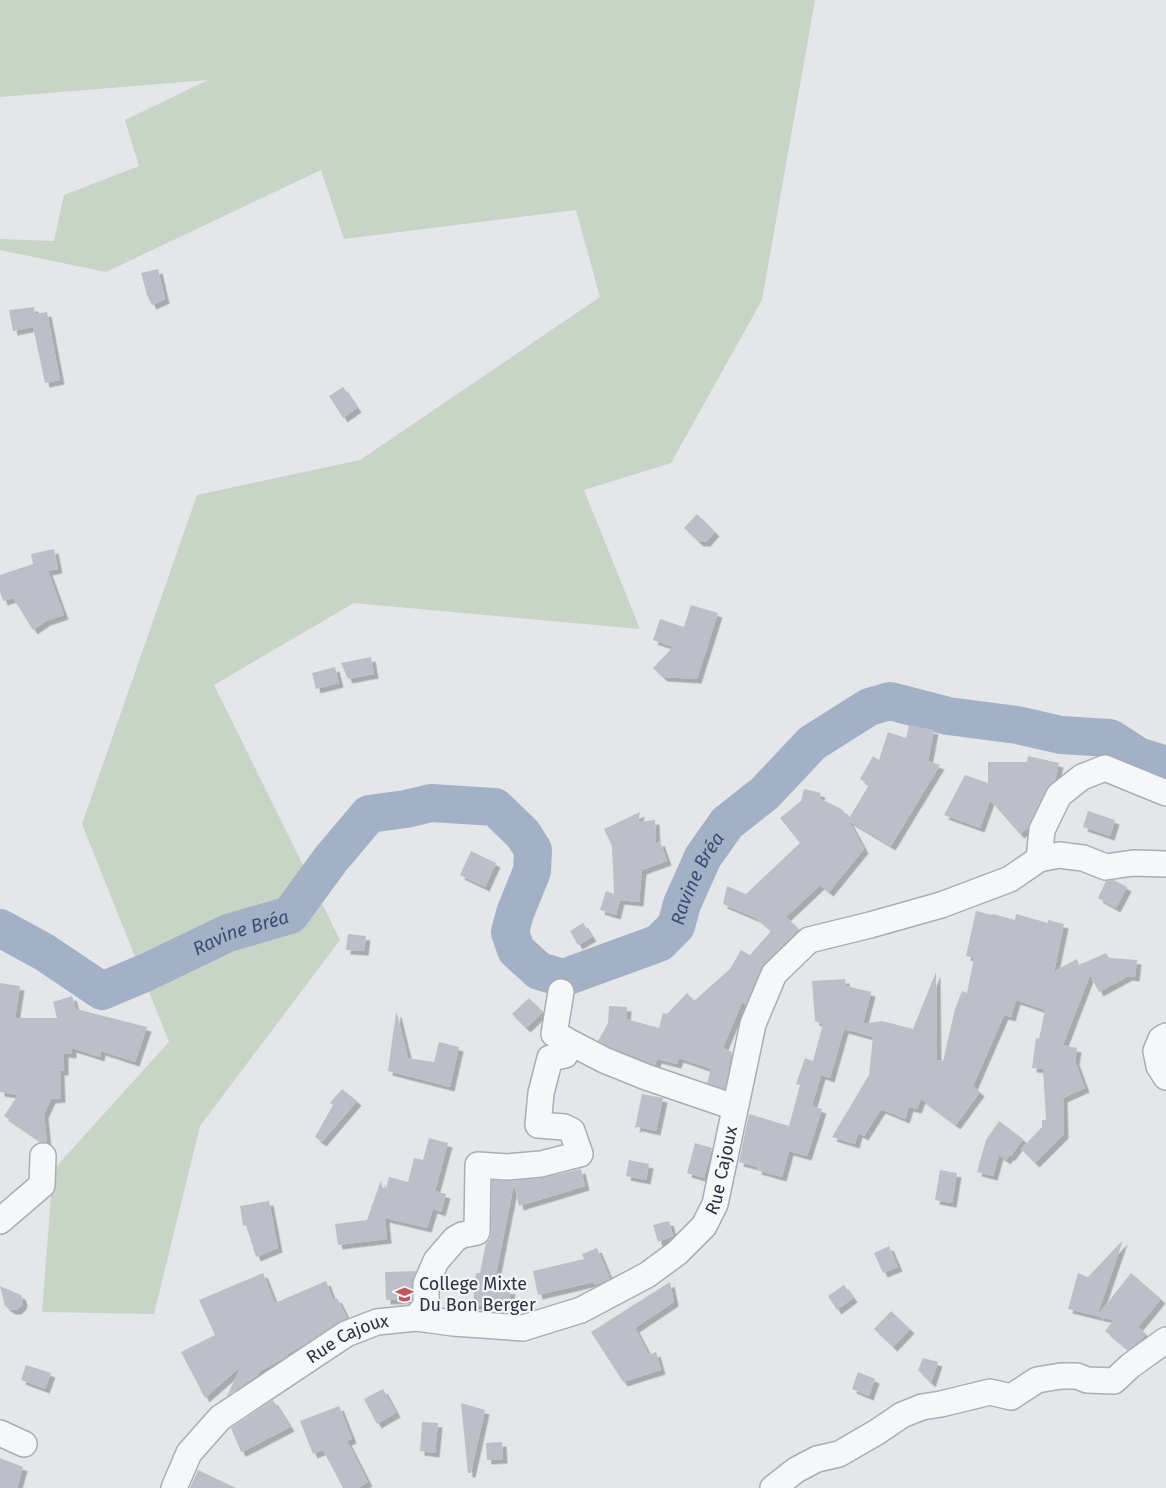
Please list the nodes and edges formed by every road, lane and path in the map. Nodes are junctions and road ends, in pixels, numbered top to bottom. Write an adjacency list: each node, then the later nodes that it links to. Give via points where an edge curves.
1 (1166, 794): 2 (street, via 1105,768 1082,777 1059,795 1042,830)
2 (1039, 859): 3 (street, via 1060,855 1083,858 1106,867 1133,863); 8 (street, Rue Cajoux, via 1010,879 941,905 809,940 774,974 753,1024)
3 (1166, 864)
4 (561, 992): 6 (street, via 554,1034)
5 (1166, 1036): 7 (street, via 1156,1051)
6 (564, 1039): 8 (street, via 646,1077); 11 (street, via 565,1055 550,1058 540,1093 538,1125 564,1127 572,1131 580,1154 541,1164 478,1165 476,1232 455,1239 436,1261 426,1284 426,1306)
7 (1166, 1078)
8 (734, 1107): 11 (street, Rue Cajoux, via 715,1204 704,1226 677,1253 647,1275 581,1310 523,1328)
9 (43, 1156): 10 (street, via 42,1186)
10 (0, 1221)
11 (416, 1318): 15 (street, Rue Cajoux, via 377,1322 346,1334 220,1418 189,1453)
12 (1166, 1340): 16 (street, via 1114,1381 1061,1376 1037,1380 1011,1397 990,1392 922,1407 902,1415 839,1454 818,1459 796,1470)
13 (0, 1432): 14 (street)
14 (24, 1444)
15 (174, 1488)
16 (773, 1488)

